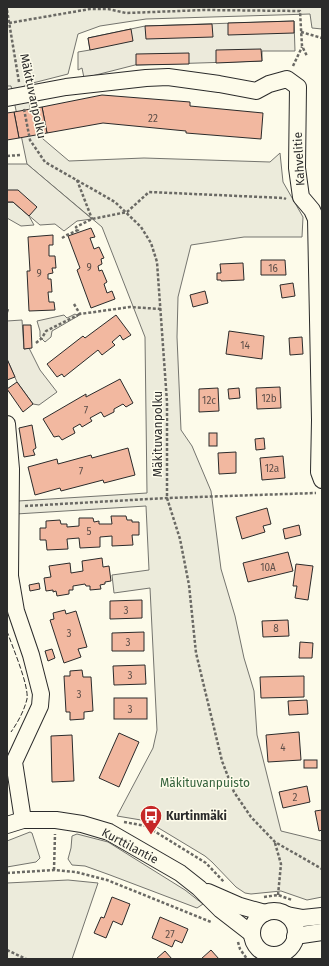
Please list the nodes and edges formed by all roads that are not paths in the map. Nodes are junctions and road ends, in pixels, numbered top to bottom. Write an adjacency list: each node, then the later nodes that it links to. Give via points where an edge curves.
1 (14, 97): 2 (street, Kahvelitie, via 66,87 146,78 168,77 256,90 287,79 298,87 297,168 301,197)
2 (317, 210): 4 (street, Kahvelitie)
3 (7, 424): 5 (street, via 12,469 10,576 16,611 41,694 40,706 14,762)
4 (321, 486)
5 (23, 820): 6 (street, Kurttilantie); 7 (street, Kurttilantie, via 65,821 109,832 173,869)
6 (7, 825)
7 (200, 888): 8 (street, Kurttilantie); 12 (street, Kurttilantie, via 221,910)
8 (265, 914): 9 (street, via 276,912); 12 (street, via 255,922)
9 (287, 916): 10 (street); 13 (street, via 294,924)
10 (322, 916)
11 (322, 932): 13 (street)
12 (252, 934): 14 (street, via 257,946)
13 (291, 948): 14 (street)
14 (268, 956)

